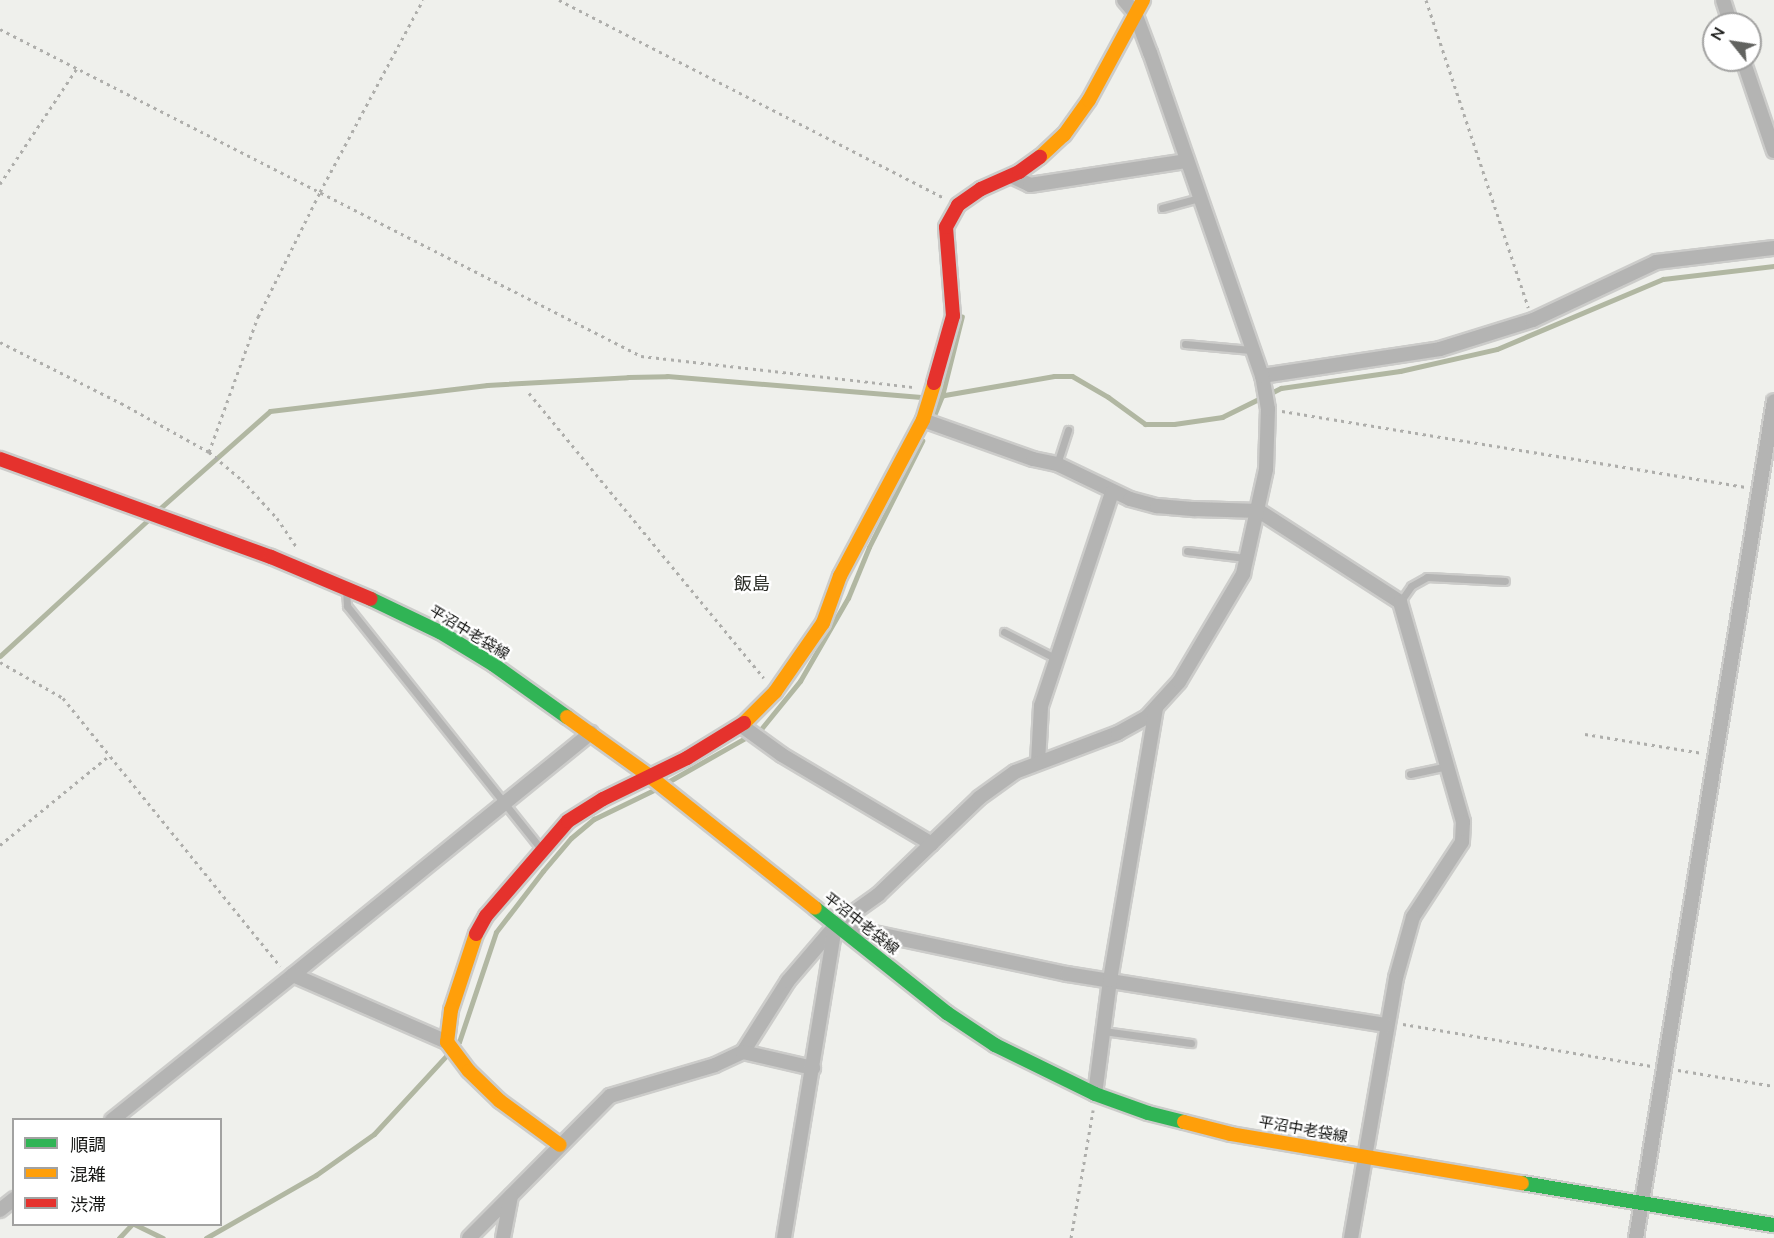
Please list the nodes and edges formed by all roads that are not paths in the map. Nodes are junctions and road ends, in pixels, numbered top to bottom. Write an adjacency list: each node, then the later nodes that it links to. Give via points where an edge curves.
1 (1124, 0): 3 (street)
2 (1143, 0): 3 (main road)
3 (1135, 13): 6 (street); 7 (main road, via 1089,100 1064,135 1046,153)
4 (1747, 72): 5 (street)
5 (1774, 151)
6 (1187, 161): 7 (street, via 1030,185); 8 (street)
7 (1011, 176): 15 (main road, via 981,189 958,206 946,227 953,316)
8 (1200, 198): 9 (lane); 12 (street)
9 (1162, 208)
10 (1774, 248): 13 (street, via 1656,262 1533,320 1440,350)
11 (1185, 344): 12 (lane)
12 (1251, 350): 13 (street)
13 (1262, 376): 20 (street, via 1268,409 1266,469)
14 (1774, 401): 53 (street)
15 (923, 420): 18 (street); 29 (main road, via 840,576 823,622 775,692)
16 (1068, 430): 18 (lane)
17 (0, 459): 24 (main road, 平沼中老袋線)
18 (1056, 464): 19 (street)
19 (1112, 492): 20 (street, via 1157,506); 27 (street)
20 (1258, 511): 22 (street); 25 (street)
21 (1187, 551): 22 (lane)
22 (1246, 558): 28 (street, via 1243,574 1207,638 1179,682)
23 (1505, 581): 25 (lane, via 1427,577 1411,586)
24 (346, 587): 30 (main road, 平沼中老袋線, via 440,632); 35 (lane, via 346,606)
25 (1400, 602): 32 (street)
26 (1004, 632): 27 (lane)
27 (1057, 659): 31 (street, via 1041,706)
28 (1156, 708): 31 (street, via 1148,717 1118,733); 40 (street)
29 (742, 726): 34 (main road); 36 (street, via 782,755)
30 (591, 733): 34 (main road, 平沼中老袋線); 35 (street)
31 (1038, 762): 36 (street, via 1015,772 979,798)
32 (1447, 766): 33 (lane); 41 (street, via 1463,822 1462,842 1413,917)
33 (1410, 774)
34 (648, 775): 37 (main road, via 568,821); 38 (main road, 平沼中老袋線)
35 (504, 803): 37 (lane); 39 (street)
36 (932, 844): 38 (street, via 878,895)
37 (542, 849): 43 (main road, via 486,916 472,941)
38 (836, 925): 40 (street); 45 (street, via 788,981); 46 (street); 47 (main road, 平沼中老袋線, via 947,1013 995,1045)
39 (291, 976): 43 (street); 48 (street)
40 (1110, 980): 41 (street); 42 (street)
41 (1387, 1023): 50 (street)
42 (1103, 1030): 44 (lane); 47 (street)
43 (447, 1042): 49 (main road, via 469,1071 500,1101)
44 (1191, 1044)
45 (742, 1052): 46 (street); 49 (street, via 716,1065 610,1096)
46 (813, 1068): 58 (street)
47 (1095, 1094): 50 (main road, 平沼中老袋線, via 1181,1122)
48 (113, 1118)
49 (560, 1145): 51 (street)
50 (1365, 1158): 53 (main road, 平沼中老袋線); 59 (street)
51 (511, 1195): 56 (street); 57 (street)
52 (12, 1201): 54 (street)
53 (1642, 1202): 55 (main road, 平沼中老袋線); 60 (street)
54 (0, 1210)
55 (1774, 1224)
56 (469, 1238)
57 (503, 1238)
58 (784, 1238)
59 (1351, 1238)
60 (1636, 1238)

